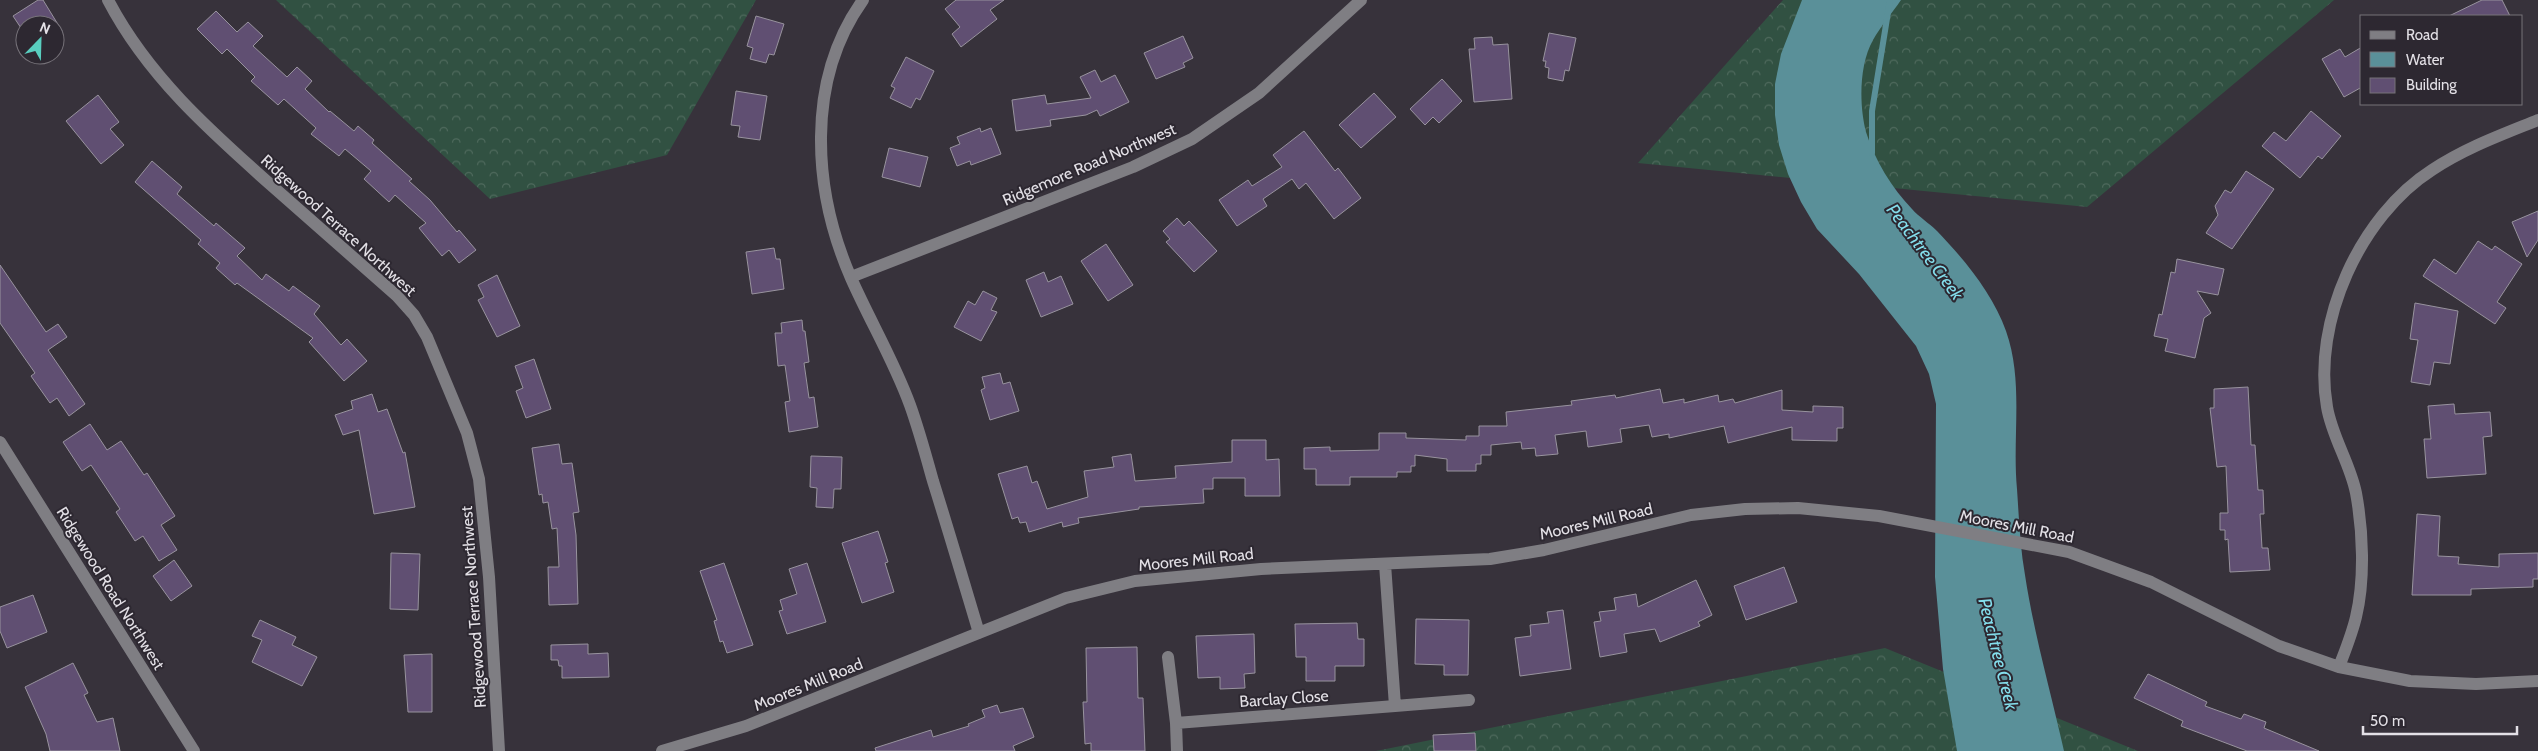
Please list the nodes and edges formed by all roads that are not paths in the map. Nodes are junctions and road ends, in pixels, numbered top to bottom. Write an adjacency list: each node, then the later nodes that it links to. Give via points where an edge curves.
1 (108, 0): 17 (street, Ridgewood Terrace Northwest, via 143,57 172,91 222,141 397,296 427,337 467,433 480,479 489,577)
2 (863, 0): 5 (street, via 841,39 829,71 820,134 825,189)
3 (1361, 0): 5 (street, Ridgemore Road Northwest, via 1259,93 1192,139 1133,167)
4 (2538, 120): 10 (street, via 2471,147 2430,171 2394,202 2370,232 2348,270 2335,306 2326,348 2327,406 2333,433 2356,492 2363,569 2356,617)
5 (851, 277): 8 (street, via 910,406)
6 (0, 442): 16 (street, Ridgewood Road Northwest)
7 (1385, 564): 8 (street, Moores Mill Road, via 1261,569 1136,582 1066,598); 10 (street, Moores Mill Road, via 1490,559 1544,550 1691,515 1745,509 1798,508 1879,516 2069,552 2151,582 2279,646); 13 (street)
8 (980, 634): 15 (street, Moores Mill Road, via 746,726)
9 (1168, 657): 14 (street)
10 (2339, 667): 11 (street, Moores Mill Road, via 2410,681 2476,684)
11 (2538, 681)
12 (1469, 700): 13 (street, Barclay Close)
13 (1395, 706): 14 (street, Barclay Close)
14 (1176, 722): 18 (street)
15 (671, 750)
16 (194, 751)
17 (498, 751)
18 (1177, 751)

